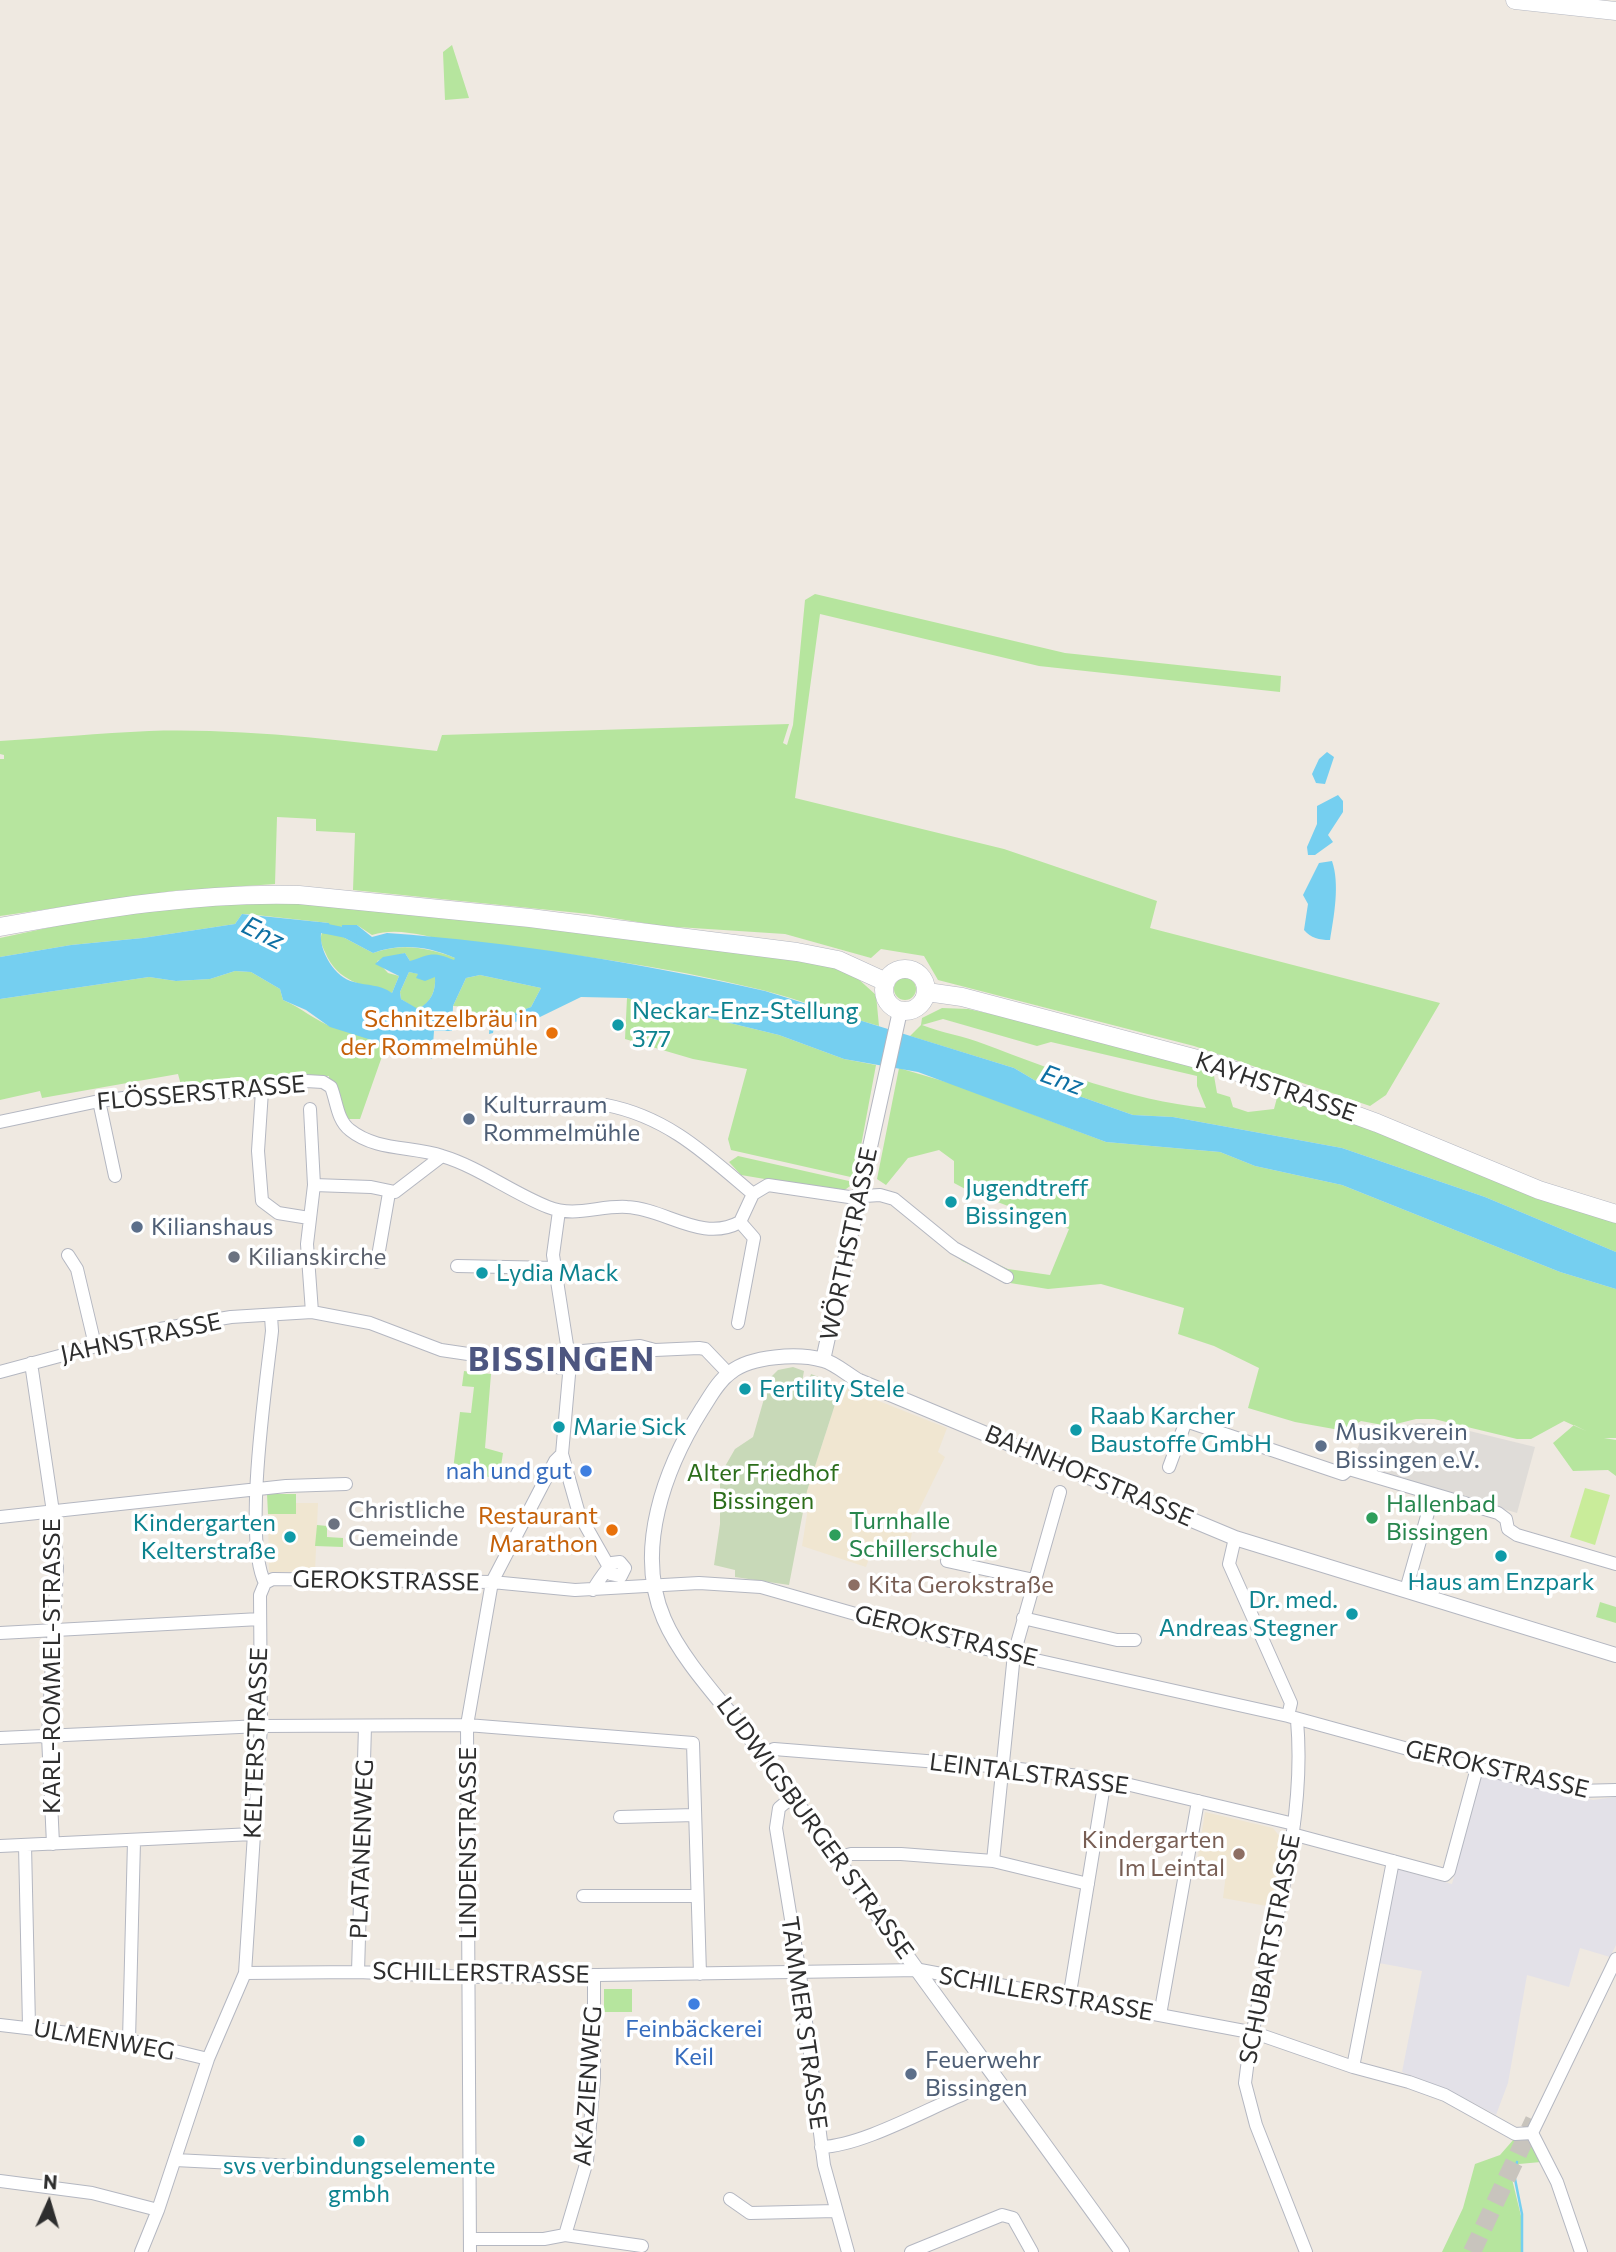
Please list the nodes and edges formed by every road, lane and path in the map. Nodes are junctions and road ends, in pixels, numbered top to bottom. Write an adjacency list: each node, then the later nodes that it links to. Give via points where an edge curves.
1 (1515, 0): 2 (main road)
2 (1616, 11)
3 (0, 927): 4 (main road, via 176,901 299,895 748,945 838,960)
4 (886, 982): 5 (main road, via 891,974 907,969 921,976); 6 (main road, via 888,1002)
5 (926, 992): 6 (main road, via 918,1007); 19 (main road, KAYHSTRASSE, via 962,997 1216,1064 1377,1123 1539,1190)
6 (899, 1014): 17 (street, WÖRTHSTRASSE)
7 (262, 1091): 8 (street, FLÖSSERSTRASSE); 12 (street, FLÖSSERSTRASSE, via 323,1082 331,1087 347,1128 360,1138); 20 (street, via 258,1151 262,1201 278,1213)
8 (99, 1101): 11 (street, FLÖSSERSTRASSE); 13 (street)
9 (606, 1105): 16 (street, via 670,1127)
10 (310, 1110): 14 (street)
11 (0, 1122)
12 (442, 1156): 15 (street); 18 (street, FLÖSSERSTRASSE)
13 (115, 1176)
14 (314, 1185): 15 (street, via 371,1187); 20 (street)
15 (389, 1193): 23 (street)
16 (753, 1194): 17 (street, via 759,1188 779,1185); 21 (street)
17 (860, 1198): 26 (street, via 880,1195 894,1199 954,1248); 32 (street, WÖRTHSTRASSE)
18 (559, 1211): 21 (street, FLÖSSERSTRASSE, via 634,1208 710,1230); 25 (street, via 552,1255)
19 (1616, 1214)
20 (309, 1218): 27 (street, via 307,1270)
21 (740, 1222): 29 (street, via 754,1238)
22 (68, 1255): 30 (street, via 77,1269)
23 (377, 1262)
24 (457, 1266): 25 (street)
25 (556, 1268): 31 (street)
26 (1007, 1277)
27 (312, 1312): 28 (street, JAHNSTRASSE); 34 (street, JAHNSTRASSE, via 370,1323 452,1352)
28 (271, 1315): 30 (street, JAHNSTRASSE, via 205,1320); 40 (street, KELTERSTRASSE)
29 (738, 1323)
30 (95, 1345): 33 (street, JAHNSTRASSE)
31 (570, 1352): 34 (street); 36 (street, via 640,1346 699,1348)
32 (823, 1360): 36 (street, BAHNHOFSTRASSE, via 764,1358); 45 (street, BAHNHOFSTRASSE, via 859,1381)
33 (31, 1363): 35 (street, JAHNSTRASSE); 43 (street, KARL-ROMMEL-STRASSE)
34 (570, 1368): 37 (street)
35 (0, 1372)
36 (728, 1373): 51 (street, LUDWIGSBURGER STRASSE, via 682,1441 663,1489 654,1540)
37 (562, 1454): 49 (street, LINDENSTRASSE); 52 (street, via 579,1514 609,1567)
38 (1169, 1467): 42 (street, via 1186,1421 1343,1474 1349,1469)
39 (346, 1484): 40 (street)
40 (258, 1489): 43 (street); 50 (street, KELTERSTRASSE, via 258,1564)
41 (1060, 1492): 48 (street)
42 (1433, 1495): 47 (street, via 1497,1513 1517,1535); 53 (street)
43 (53, 1512): 44 (street); 56 (street, KARL-ROMMEL-STRASSE, via 57,1568)
44 (0, 1517)
45 (1235, 1538): 53 (street, BAHNHOFSTRASSE); 61 (street, SCHUBARTSTRASSE, via 1229,1564 1291,1703)
46 (947, 1561): 48 (street)
47 (1616, 1564)
48 (1034, 1580): 54 (street)
49 (492, 1582): 50 (street, GEROKSTRASSE, via 273,1579); 52 (street, GEROKSTRASSE); 62 (street, LINDENSTRASSE)
50 (265, 1583): 55 (street, KELTERSTRASSE)
51 (656, 1585): 52 (street, GEROKSTRASSE); 59 (street, GEROKSTRASSE, via 761,1587 950,1641); 67 (street, LUDWIGSBURGER STRASSE, via 664,1618 680,1647)
52 (593, 1590)
53 (1406, 1590): 60 (street, BAHNHOFSTRASSE)
54 (1023, 1618): 58 (street); 59 (street)
55 (260, 1619): 56 (street); 63 (street, KELTERSTRASSE)
56 (53, 1630): 57 (street); 65 (street, KARL-ROMMEL-STRASSE)
57 (0, 1633)
58 (1135, 1640)
59 (1013, 1654): 61 (street, GEROKSTRASSE); 68 (street)
60 (1616, 1655)
61 (1293, 1718): 69 (street, GEROKSTRASSE); 76 (street, SCHUBARTSTRASSE, via 1300,1753)
62 (467, 1725): 64 (street); 74 (street, via 693,1743); 95 (street, LINDENSTRASSE)
63 (261, 1726): 64 (street); 65 (street); 77 (street, KELTERSTRASSE)
64 (365, 1726): 90 (street, PLATANENWEG)
65 (48, 1736): 66 (street); 79 (street, KARL-ROMMEL-STRASSE)
66 (0, 1738)
67 (763, 1755): 68 (street, LEINTALSTRASSE, via 774,1749); 72 (street, LUDWIGSBURGER STRASSE)
68 (1002, 1767): 70 (street, LEINTALSTRASSE); 83 (street)
69 (1477, 1768): 71 (street, GEROKSTRASSE, via 1577,1791); 84 (street, LEINTALSTRASSE, via 1450,1871 1445,1875)
70 (1105, 1779): 73 (street, LEINTALSTRASSE); 85 (street)
71 (1616, 1790)
72 (792, 1797): 82 (street, LUDWIGSBURGER STRASSE); 92 (street, TAMMER STRASSE, via 779,1808 775,1828)
73 (1198, 1801): 76 (street, LEINTALSTRASSE); 97 (street)
74 (695, 1815): 75 (street); 87 (street)
75 (621, 1817)
76 (1293, 1829): 84 (street, LEINTALSTRASSE); 100 (street, SCHUBARTSTRASSE)
77 (253, 1834): 78 (street); 91 (street, KELTERSTRASSE)
78 (134, 1841): 79 (street); 101 (street)
79 (53, 1844): 80 (street)
80 (25, 1845): 81 (street); 99 (street)
81 (0, 1846)
82 (838, 1858): 83 (street, via 901,1854); 89 (street, LUDWIGSBURGER STRASSE)
83 (993, 1861): 85 (street)
84 (1393, 1861): 103 (street)
85 (1088, 1884): 96 (street)
86 (583, 1896): 87 (street)
87 (697, 1896): 94 (street)
88 (1616, 1959): 105 (street)
89 (920, 1970): 92 (street, SCHILLERSTRASSE); 96 (street, SCHILLERSTRASSE); 120 (street, LUDWIGSBURGER STRASSE)
90 (358, 1972): 91 (street, SCHILLERSTRASSE); 95 (street, SCHILLERSTRASSE)
91 (245, 1973): 102 (street, KELTERSTRASSE)
92 (800, 1973): 94 (street, SCHILLERSTRASSE); 106 (street, TAMMER STRASSE)
93 (594, 1975): 94 (street, SCHILLERSTRASSE); 95 (street, SCHILLERSTRASSE); 113 (street, AKAZIENWEG, via 594,2078 587,2161)
94 (700, 1975)
95 (468, 1977): 114 (street, LINDENSTRASSE)
96 (1069, 1998): 97 (street, SCHILLERSTRASSE)
97 (1160, 2015): 100 (street, SCHILLERSTRASSE)
98 (0, 2025): 99 (street, ULMENWEG)
99 (29, 2026): 101 (street, ULMENWEG)
100 (1255, 2033): 103 (street, SCHILLERSTRASSE); 121 (street, SCHUBARTSTRASSE, via 1245,2083 1256,2125)
101 (129, 2040): 102 (street, ULMENWEG)
102 (208, 2059): 107 (street, KELTERSTRASSE)
103 (1353, 2067): 105 (street, SCHILLERSTRASSE, via 1445,2095 1515,2134)
104 (964, 2094): 106 (street, via 857,2139)
105 (1532, 2133): 122 (street, via 1557,2182)
106 (821, 2147): 112 (street, TAMMER STRASSE)
107 (175, 2160): 108 (street); 111 (street, KELTERSTRASSE)
108 (334, 2168)
109 (0, 2181): 111 (street, via 92,2193)
110 (730, 2199): 112 (street, via 750,2213)
111 (158, 2210): 116 (street, KELTERSTRASSE)
112 (836, 2211): 117 (street, TAMMER STRASSE)
113 (565, 2235): 114 (street); 115 (street)
114 (470, 2245)
115 (642, 2246)
116 (141, 2252)
117 (848, 2252)
118 (911, 2252): 119 (street, via 1002,2215 1013,2218)
119 (1032, 2252)
120 (1122, 2252)
121 (1306, 2252)
122 (1581, 2252)

